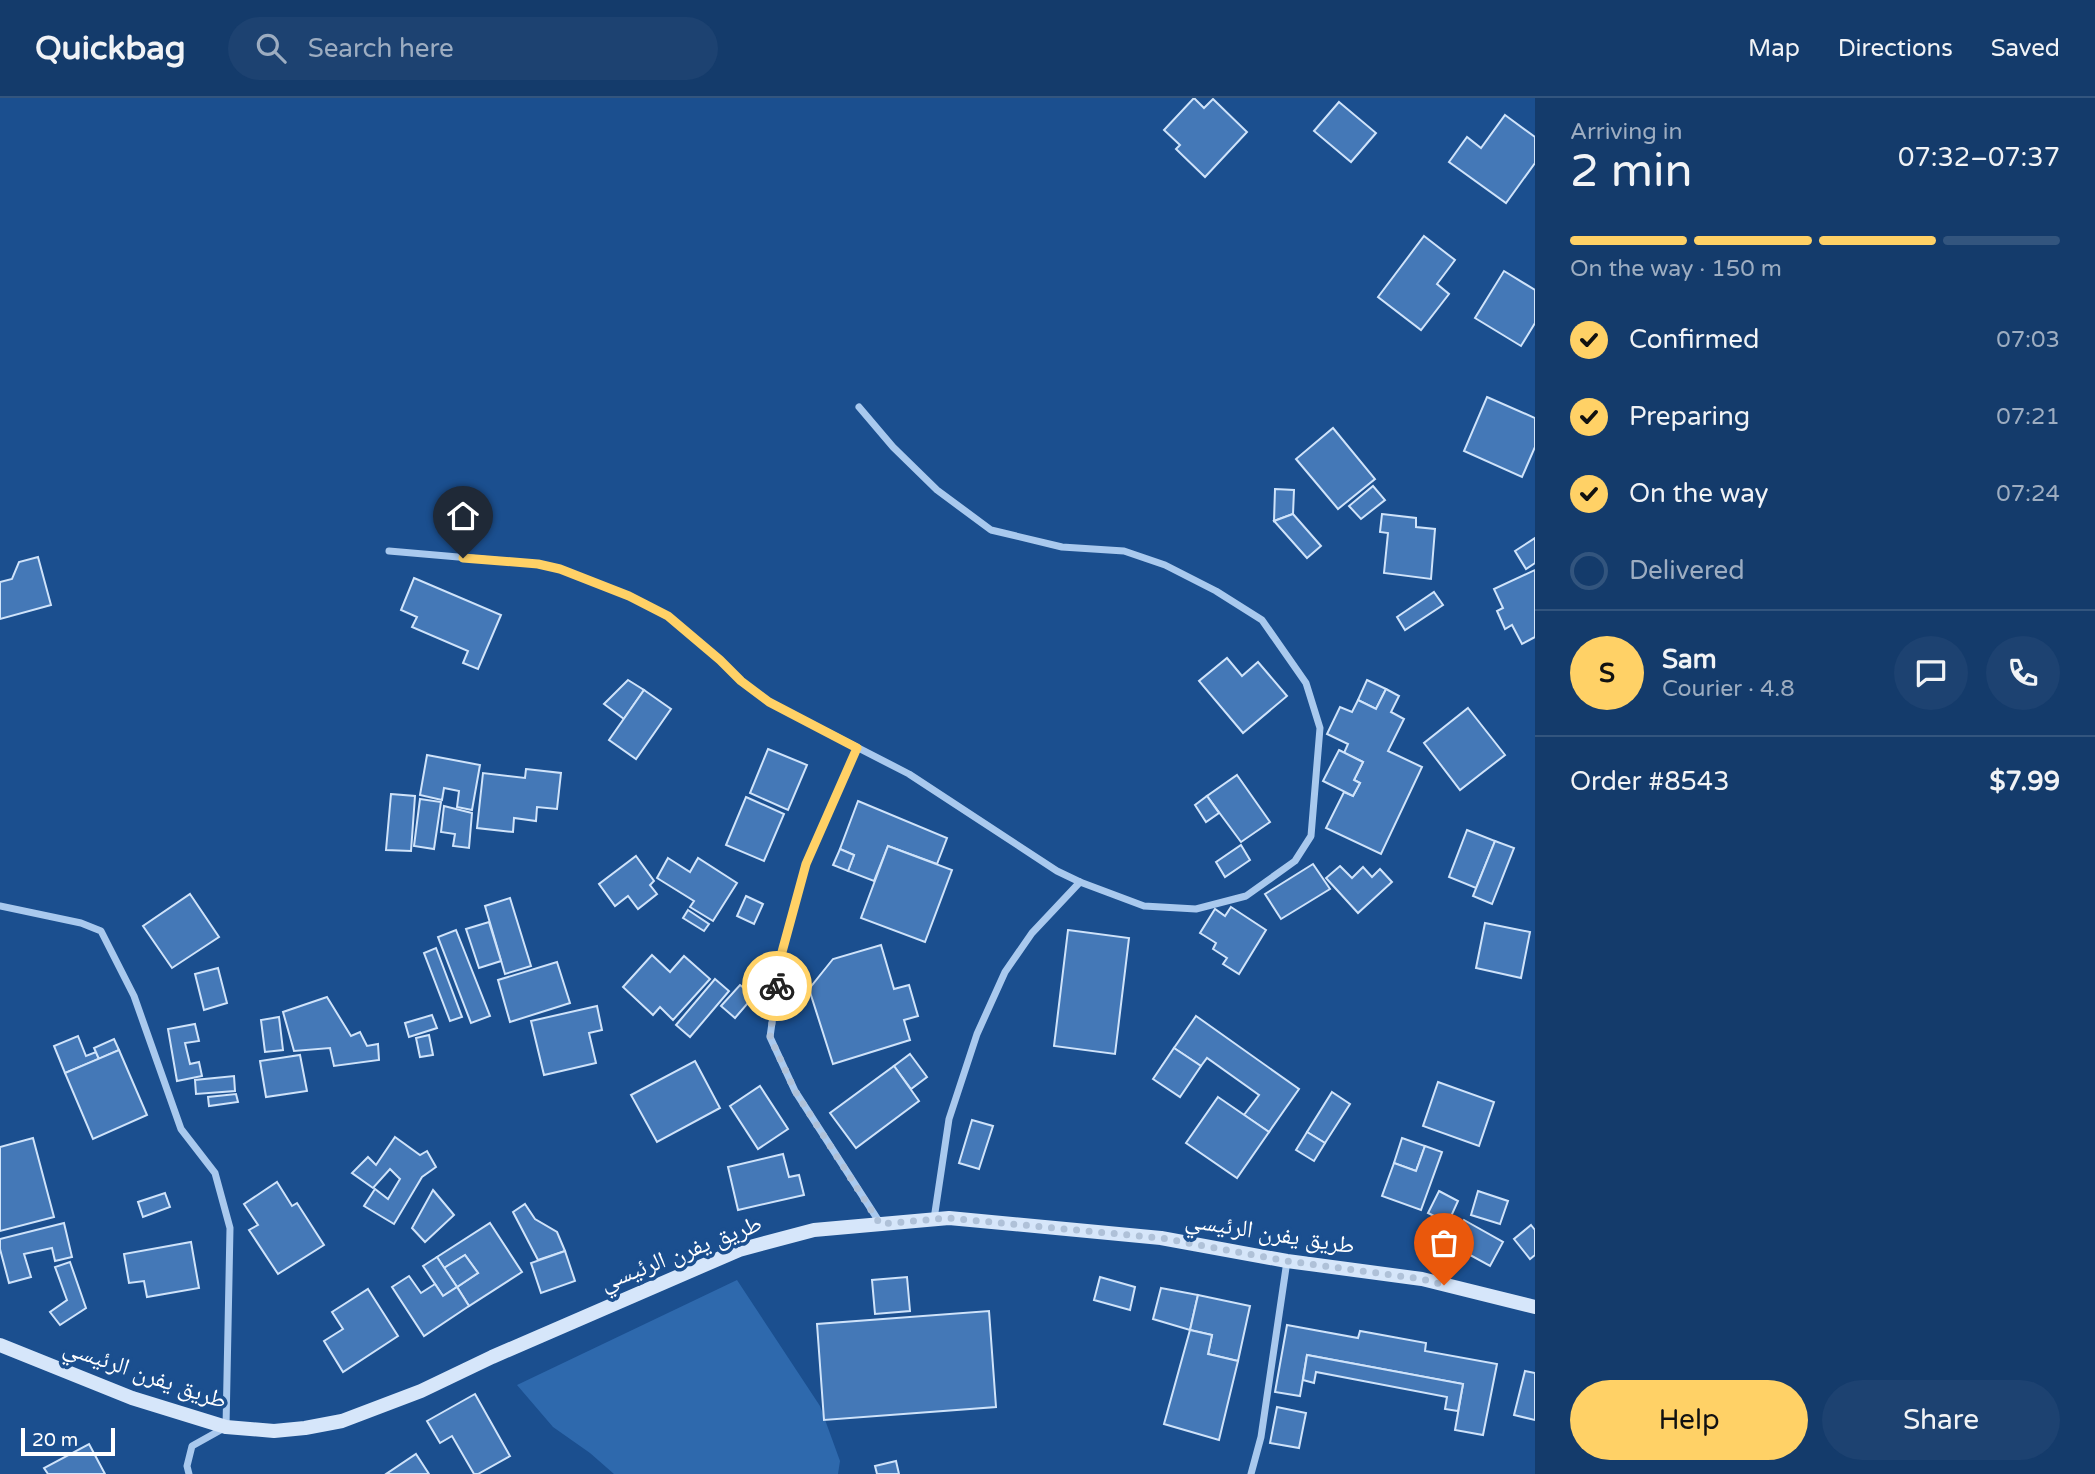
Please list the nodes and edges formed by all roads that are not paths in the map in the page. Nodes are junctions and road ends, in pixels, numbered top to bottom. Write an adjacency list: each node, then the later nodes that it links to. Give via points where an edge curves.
1 (859, 407): 4 (street, via 937,490 990,530 1062,547 1124,551 1165,565 1262,620 1306,683 1320,728 1311,836 1295,862 1246,897 1196,909 1144,906)
2 (389, 551): 3 (street, via 538,564 629,596 668,616 769,702)
3 (857, 748): 4 (street, via 909,774); 7 (street, via 806,864 782,952 770,1037 795,1091)
4 (1080, 882): 6 (street, via 1032,933 1005,972 977,1034 949,1119)
5 (0, 906): 11 (street, via 101,931 134,996 181,1129 215,1173 230,1228)
6 (934, 1219): 7 (main road, طريق يفرن الرئيسي); 8 (main road, طريق يفرن الرئيسي, via 1161,1238)
7 (880, 1224): 11 (main road, طريق يفرن الرئيسي, via 814,1230 739,1250 342,1422 274,1430)
8 (1287, 1261): 9 (main road, طريق يفرن الرئيسي, via 1422,1279); 13 (street, via 1261,1437)
9 (1535, 1307)
10 (0, 1345): 11 (main road, طريق يفرن الرئيسي, via 132,1398)
11 (226, 1427): 12 (street, via 192,1446)
12 (189, 1474)
13 (1251, 1474)

